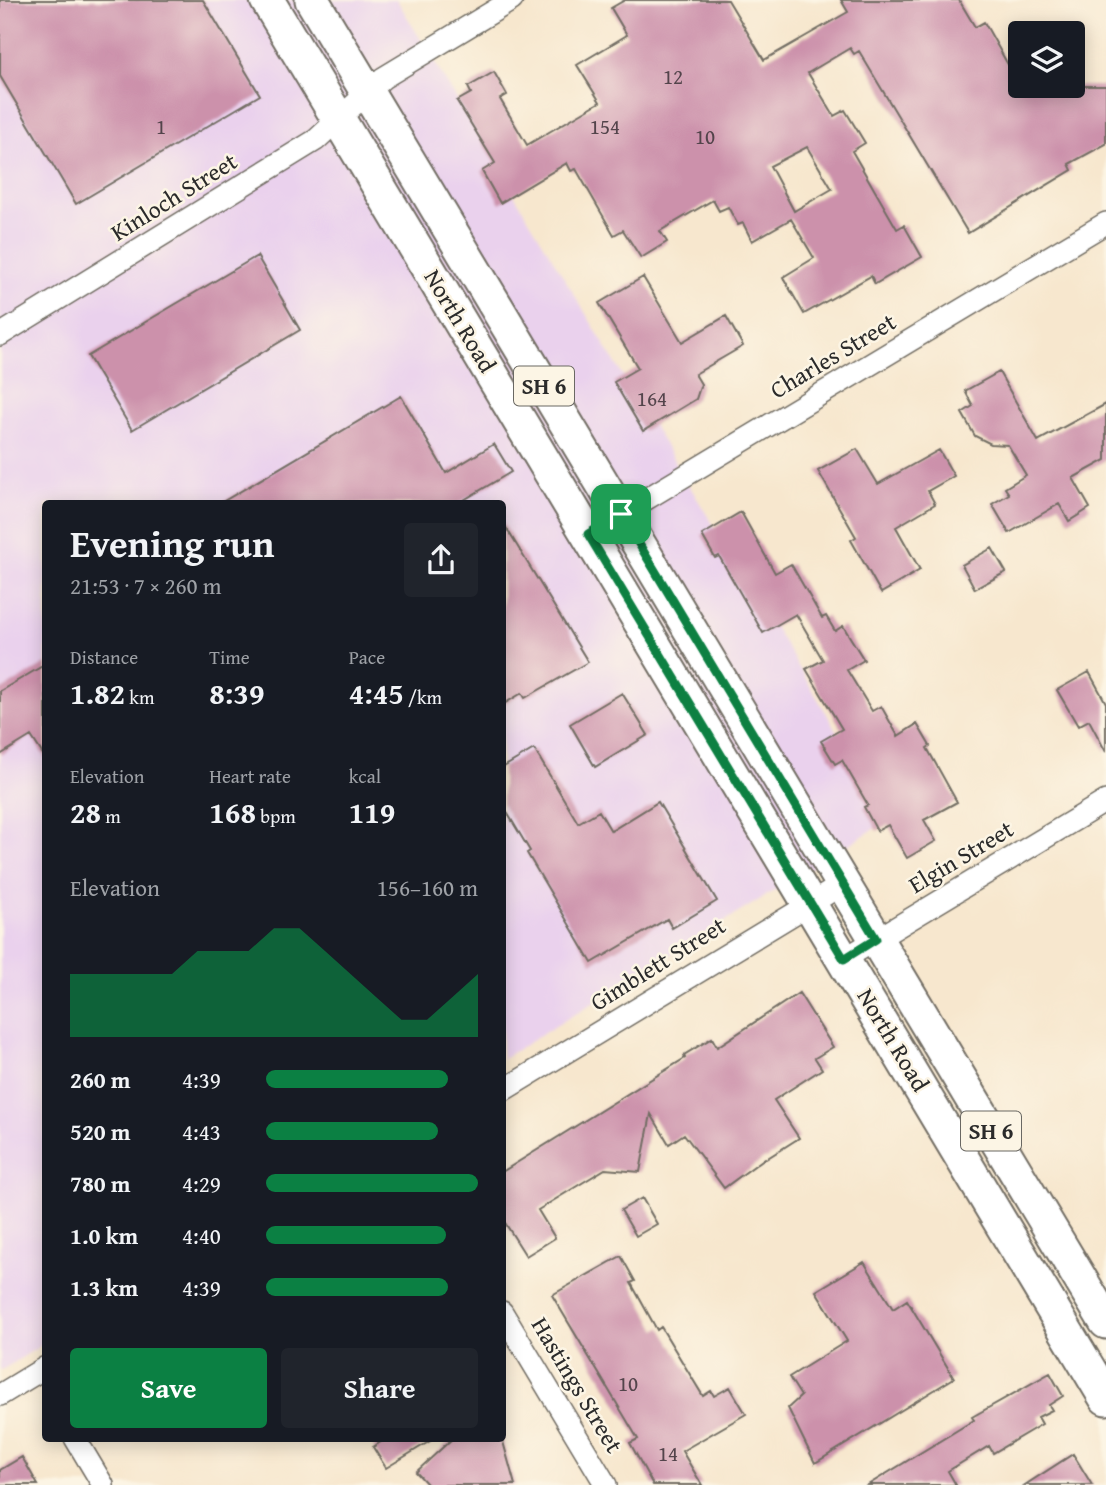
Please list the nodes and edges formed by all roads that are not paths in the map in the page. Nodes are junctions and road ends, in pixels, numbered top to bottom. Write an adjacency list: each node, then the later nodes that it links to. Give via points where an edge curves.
1 (267, 0): 5 (main road, North Road / SH 6)
2 (312, 0): 4 (main road, North Road / SH 6)
3 (512, 0): 4 (street, Kinloch Street)
4 (367, 92): 5 (street, Kinloch Street); 8 (main road, North Road / SH 6)
5 (339, 119): 7 (street, Kinloch Street, via 316,140); 9 (main road, North Road / SH 6)
6 (1106, 223): 8 (street, Charles Street)
7 (0, 335)
8 (621, 514): 9 (street, Charles Street); 11 (main road, North Road / SH 6)
9 (588, 534): 12 (main road, North Road / SH 6)
10 (1106, 802): 13 (street, Elgin Street)
11 (843, 884): 12 (street, Gimblett Street); 13 (main road, North Road / SH 6)
12 (809, 904): 14 (main road, North Road / SH 6); 15 (street, Gimblett Street)
13 (876, 939): 14 (street, Elgin Street); 17 (main road, North Road / SH 6)
14 (844, 959): 19 (main road, North Road / SH 6)
15 (506, 1089)
16 (506, 1319): 23 (street, Hastings Street)
17 (1106, 1322)
18 (42, 1376): 20 (street)
19 (1104, 1389)
20 (0, 1395)
21 (77, 1442): 22 (street)
22 (103, 1485)
23 (606, 1485)

